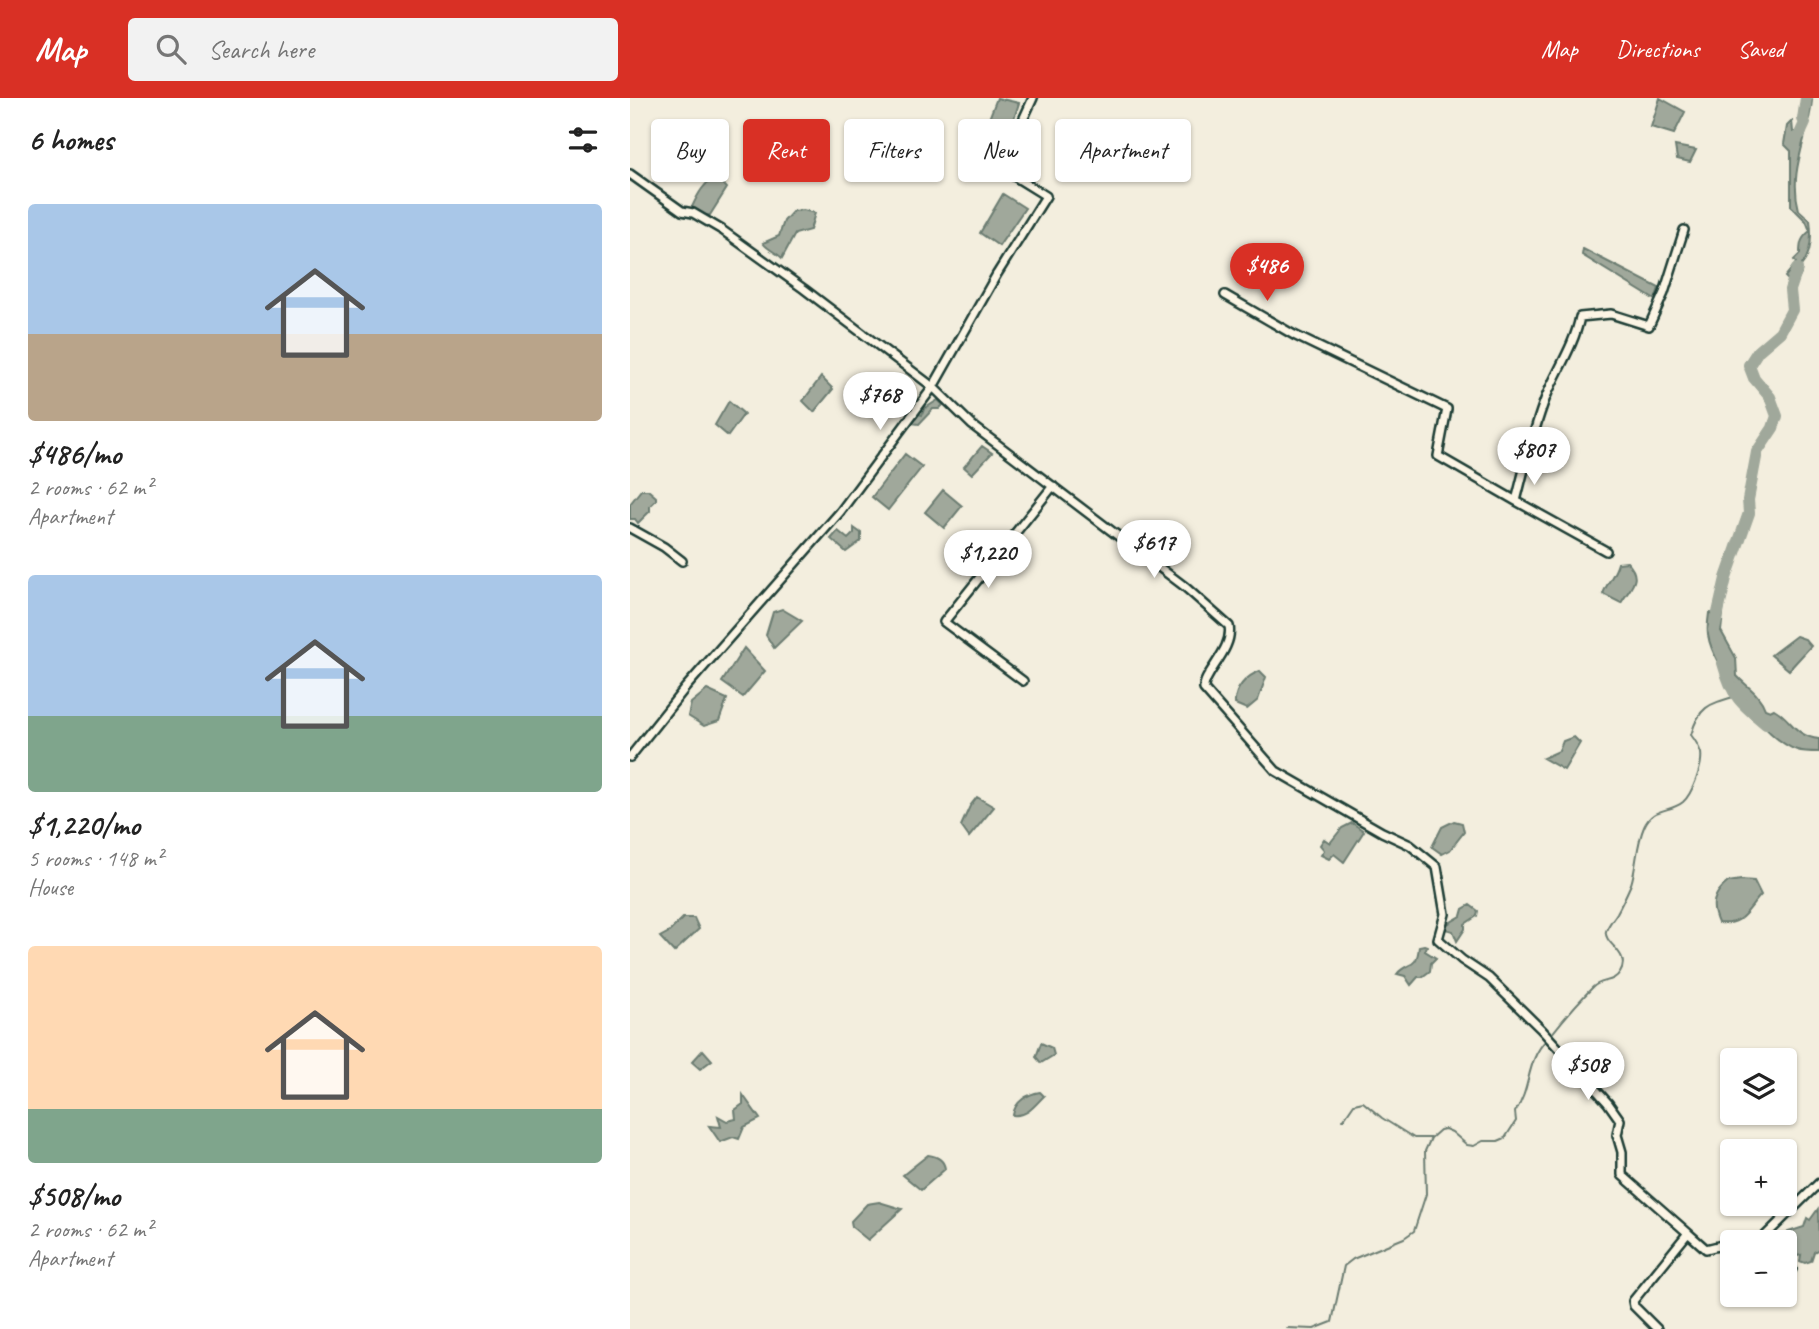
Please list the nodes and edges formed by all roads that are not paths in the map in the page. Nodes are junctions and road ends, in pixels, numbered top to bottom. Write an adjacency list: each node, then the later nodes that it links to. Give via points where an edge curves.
1 (1033, 98): 5 (street, via 1001,169 1046,196)
2 (630, 174): 5 (street, via 682,211 740,242)
3 (1685, 230): 7 (street, via 1649,326 1611,314 1580,317 1535,427)
4 (1225, 295): 7 (street, via 1294,335 1447,409 1438,456)
5 (933, 387): 6 (street, via 972,425); 12 (street, via 840,512)
6 (1054, 486): 11 (street, via 944,622); 15 (street, via 1184,586 1228,626 1230,633 1220,661 1202,685 1276,771 1410,845 1437,867 1445,914 1438,939 1489,978 1608,1103 1620,1120 1617,1135 1622,1175)
7 (1516, 501): 9 (street)
8 (630, 528): 10 (street)
9 (1606, 551)
10 (682, 561)
11 (1023, 681)
12 (630, 757)
13 (1819, 1183): 14 (street)
14 (1774, 1230)
15 (1688, 1233): 16 (street, via 1706,1248); 17 (street, via 1633,1301)
16 (1720, 1246)
17 (1657, 1329)

